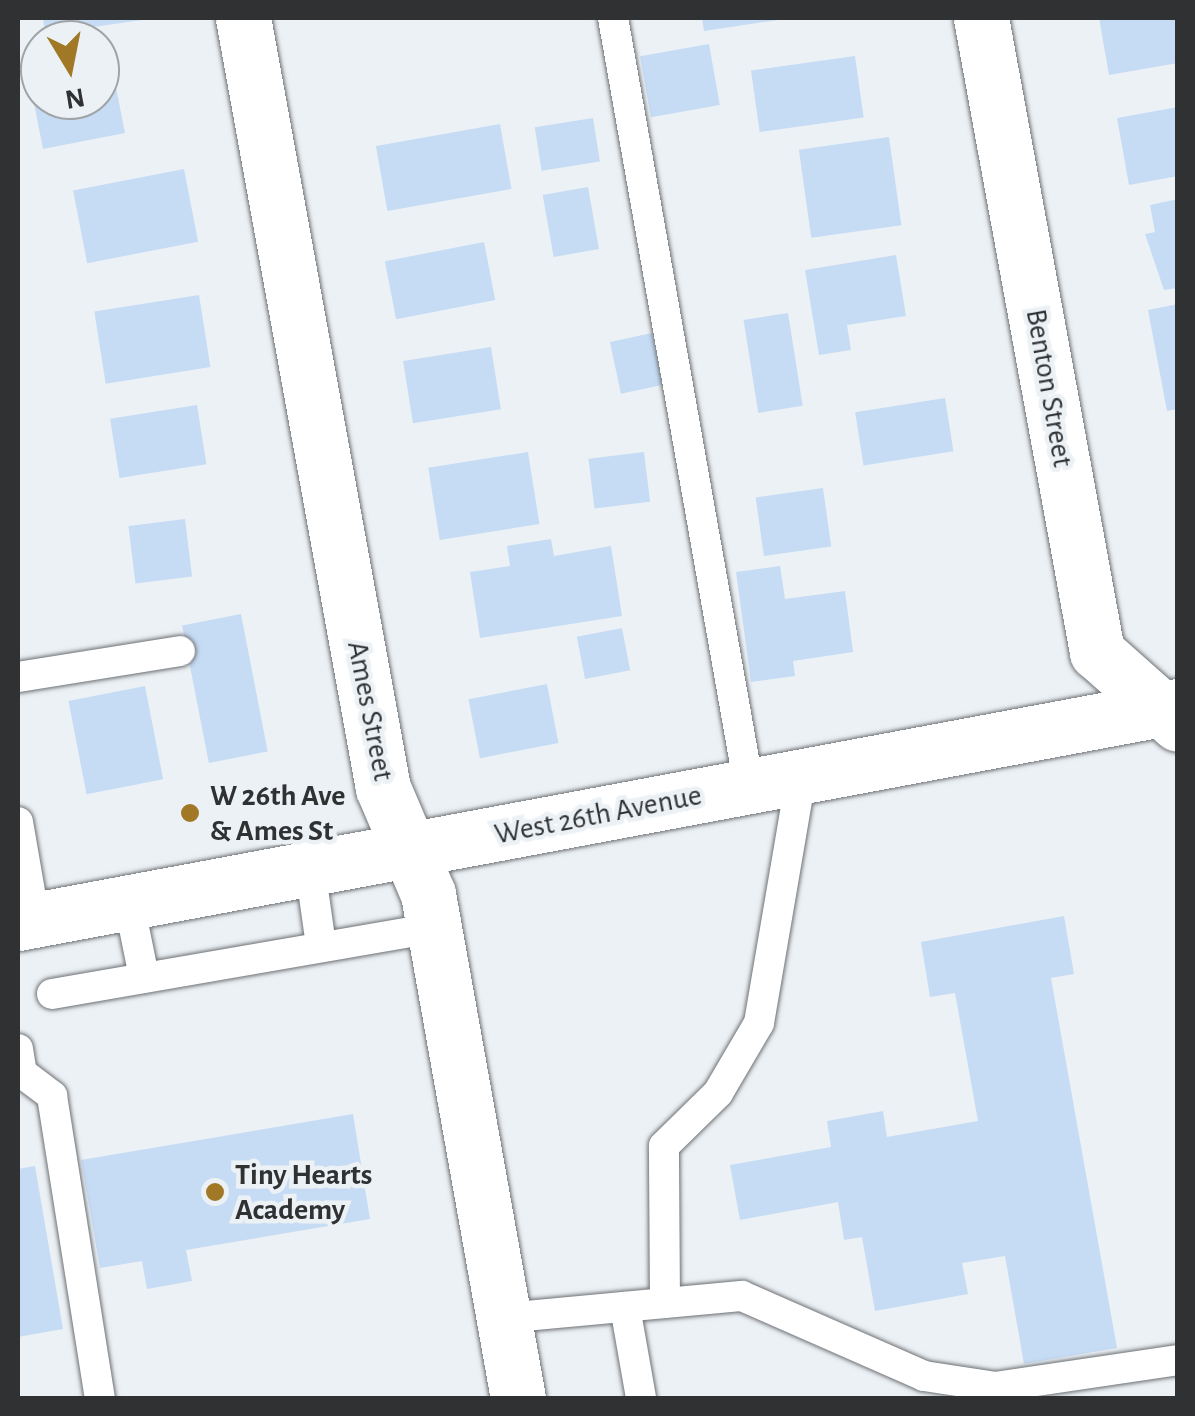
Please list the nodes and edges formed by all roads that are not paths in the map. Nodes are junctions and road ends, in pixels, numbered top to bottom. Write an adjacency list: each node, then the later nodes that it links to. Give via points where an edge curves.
1 (242, 18): 9 (street, Ames Street, via 383,788)
2 (612, 18): 7 (lane)
3 (981, 18): 6 (street, Benton Street, via 1097,652)
4 (180, 651): 5 (lane)
5 (18, 677)
6 (1171, 713): 7 (street, West 26th Avenue)
7 (775, 782): 9 (street, West 26th Avenue); 18 (lane, via 758,1023 718,1093 664,1146)
8 (18, 822): 12 (lane)
9 (405, 851): 10 (street, West 26th Avenue); 13 (street, Ames Street, via 428,894)
10 (310, 868): 11 (street, West 26th Avenue); 14 (lane)
11 (129, 903): 12 (street, West 26th Avenue); 15 (lane)
12 (26, 922)
13 (434, 928): 14 (lane); 20 (street, Ames Street)
14 (322, 945): 15 (lane)
15 (144, 976): 16 (lane)
16 (52, 994)
17 (19, 1065): 22 (lane, via 52,1096)
18 (665, 1303): 19 (lane); 21 (lane, via 742,1296 924,1376 996,1387)
19 (625, 1307): 20 (lane); 24 (lane)
20 (504, 1318): 23 (street, Ames Street)
21 (1178, 1360)
22 (100, 1398)
23 (518, 1398)
24 (641, 1398)

